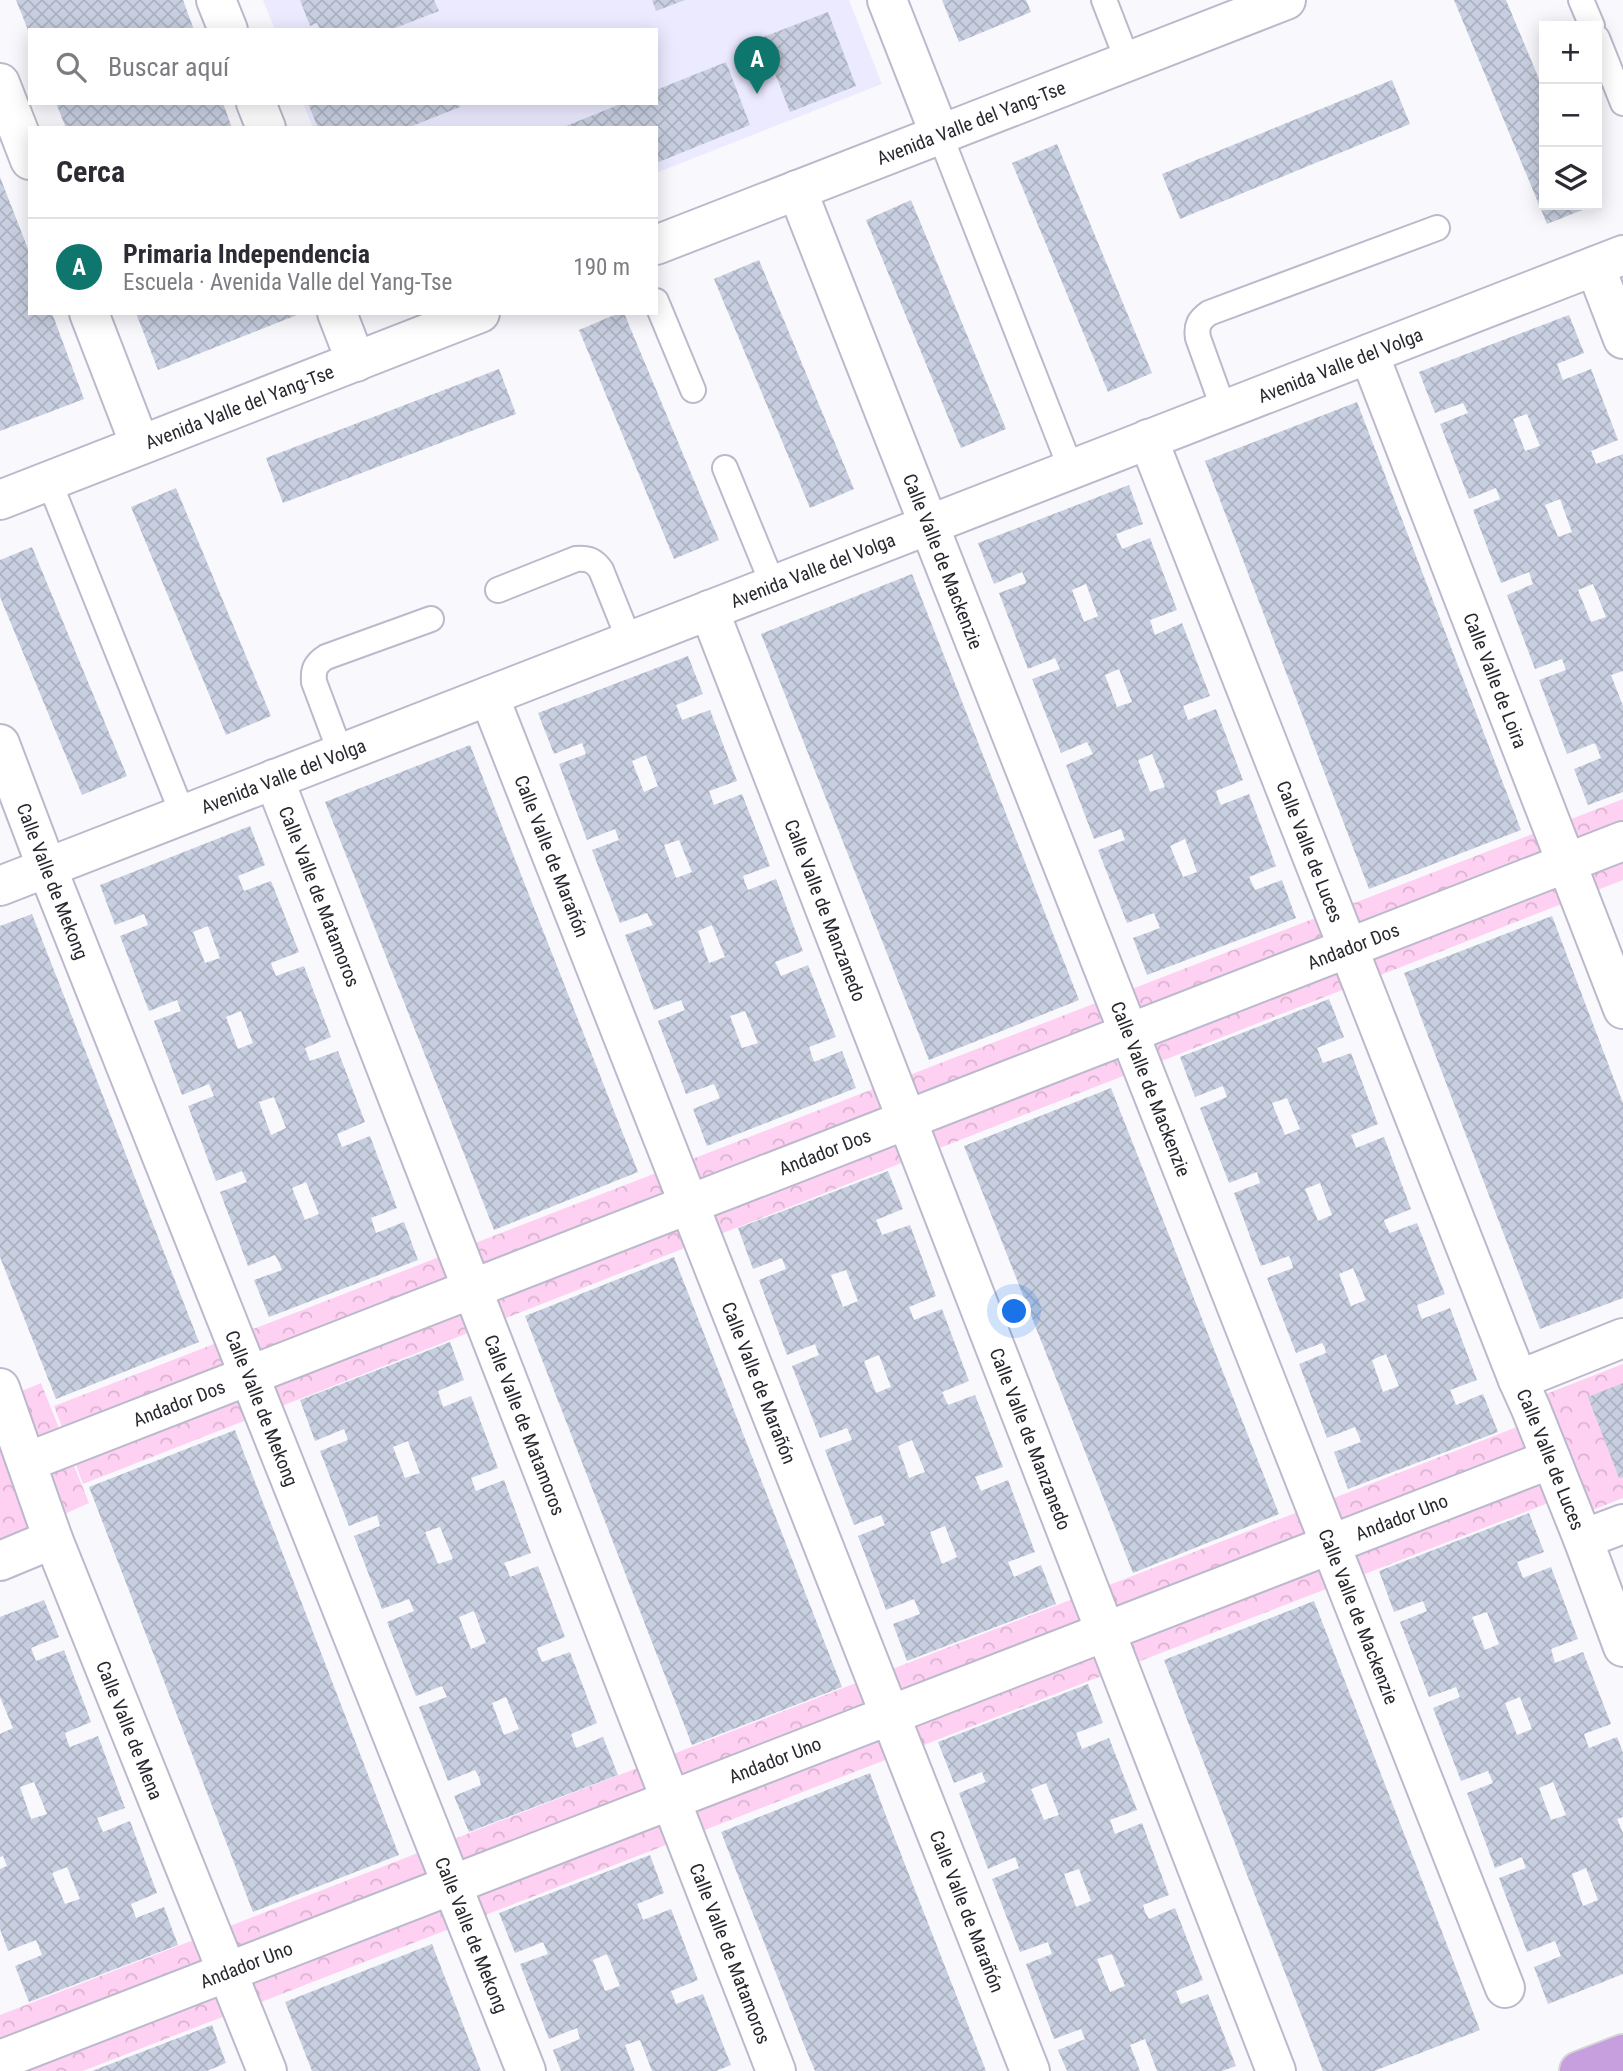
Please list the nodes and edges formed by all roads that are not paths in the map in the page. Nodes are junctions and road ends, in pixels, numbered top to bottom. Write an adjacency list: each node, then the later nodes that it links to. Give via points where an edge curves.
1 (216, 0): 7 (street)
2 (887, 0): 14 (street)
3 (1104, 0): 9 (lane)
4 (1286, 0): 9 (street, Avenida Valle del Yang-Tse)
5 (1581, 0): 6 (lane)
6 (1590, 21)
7 (227, 28)
8 (1602, 50): 11 (lane)
9 (1128, 62): 14 (street, Avenida Valle del Yang-Tse)
10 (0, 83): 15 (street)
11 (1623, 103)
12 (257, 105): 13 (street)
13 (265, 126)
14 (940, 135): 16 (street, Avenida Valle del Yang-Tse); 32 (lane)
15 (28, 155)
16 (797, 190): 18 (street, Avenida Valle del Yang-Tse); 35 (street, Calle Valle de Mackenzie)
17 (1437, 228): 28 (lane, via 1201,319 1196,328 1198,338)
18 (658, 244)
19 (1609, 260): 24 (street); 25 (street, Avenida Valle del Volga)
20 (658, 306): 27 (lane)
21 (90, 315): 30 (street)
22 (338, 315): 26 (street)
23 (475, 315): 26 (street, Avenida Valle del Yang-Tse)
24 (1623, 339)
25 (1368, 354): 28 (street, Avenida Valle del Volga); 47 (street, Calle Valle de Loira)
26 (356, 362): 30 (street, Avenida Valle del Yang-Tse)
27 (693, 390)
28 (1224, 410): 29 (street, Avenida Valle del Volga)
29 (1148, 439): 32 (street, Avenida Valle del Volga); 50 (street, Calle Valle de Luces)
30 (140, 445): 33 (street, Avenida Valle del Yang-Tse)
31 (725, 468): 36 (lane)
32 (1072, 469): 35 (street, Avenida Valle del Volga)
33 (49, 481): 34 (street, Avenida Valle del Yang-Tse); 45 (lane)
34 (0, 500)
35 (928, 525): 36 (street, Avenida Valle del Volga); 52 (street, Calle Valle de Mackenzie)
36 (773, 585): 38 (street, Avenida Valle del Volga)
37 (498, 590): 40 (lane, via 576,559 595,562)
38 (709, 610): 40 (street, Avenida Valle del Volga); 53 (street, Calle Valle de Manzanedo)
39 (430, 619): 43 (lane, via 317,663 314,682)
40 (629, 642): 41 (street, Avenida Valle del Volga)
41 (489, 696): 43 (street, Avenida Valle del Volga); 54 (street, Calle Valle de Marañón)
42 (0, 744): 48 (street, Calle Valle de Mekong)
43 (341, 754): 44 (street, Avenida Valle del Volga)
44 (274, 779): 45 (street, Avenida Valle del Volga); 55 (street, Calle Valle de Matamoros)
45 (183, 815): 48 (street, Avenida Valle del Volga)
46 (1623, 841): 47 (street, Andador Dos)
47 (1566, 863): 50 (street, Andador Dos); 51 (street, Calle Valle de Loira)
48 (47, 868): 49 (street, Avenida Valle del Volga); 57 (street, Calle Valle de Mekong)
49 (0, 886)
50 (1348, 948): 52 (street, Andador Dos); 58 (street, Calle Valle de Luces)
51 (1623, 1009)
52 (1129, 1033): 53 (street, Andador Dos); 65 (street, Calle Valle de Mackenzie)
53 (906, 1120): 54 (street, Andador Dos); 67 (street, Calle Valle de Manzanedo)
54 (689, 1204): 55 (street, Andador Dos); 69 (street, Calle Valle de Marañón)
55 (472, 1289): 57 (street, Andador Dos); 70 (street, Calle Valle de Matamoros)
56 (1623, 1338): 58 (street, Calle Valle de Luces)
57 (250, 1376): 61 (street, Andador Dos); 71 (street, Calle Valle de Mekong)
58 (1518, 1380): 60 (street, Calle Valle de Luces)
59 (0, 1388): 61 (street, Calle Valle de Mena)
60 (1551, 1459): 64 (street, Calle Valle de Luces); 65 (street, Andador Uno)
61 (27, 1462): 63 (street, Calle Valle de Mena)
62 (1623, 1524): 64 (street, Calle Valle de Luces)
63 (53, 1539): 66 (street); 72 (street, Calle Valle de Mena)
64 (1583, 1539): 68 (street, Calle Valle de Luces)
65 (1330, 1545): 67 (street, Andador Uno); 73 (street, Calle Valle de Mackenzie)
66 (0, 1561)
67 (1106, 1631): 69 (street, Andador Uno); 80 (street, Calle Valle de Manzanedo)
68 (1623, 1647)
69 (890, 1715): 70 (street, Andador Uno); 79 (street, Calle Valle de Marañón)
70 (671, 1800): 71 (street, Andador Uno); 78 (street, Calle Valle de Matamoros)
71 (453, 1885): 72 (street, Andador Uno); 77 (street, Calle Valle de Mekong)
72 (228, 1972): 75 (street, Andador Uno); 76 (street, Calle Valle de Mena)
73 (1505, 1988)
74 (1623, 2054): 81 (highway)
75 (5, 2057)
76 (267, 2071)
77 (526, 2071)
78 (776, 2071)
79 (1030, 2071)
80 (1276, 2071)
81 (1579, 2071)

